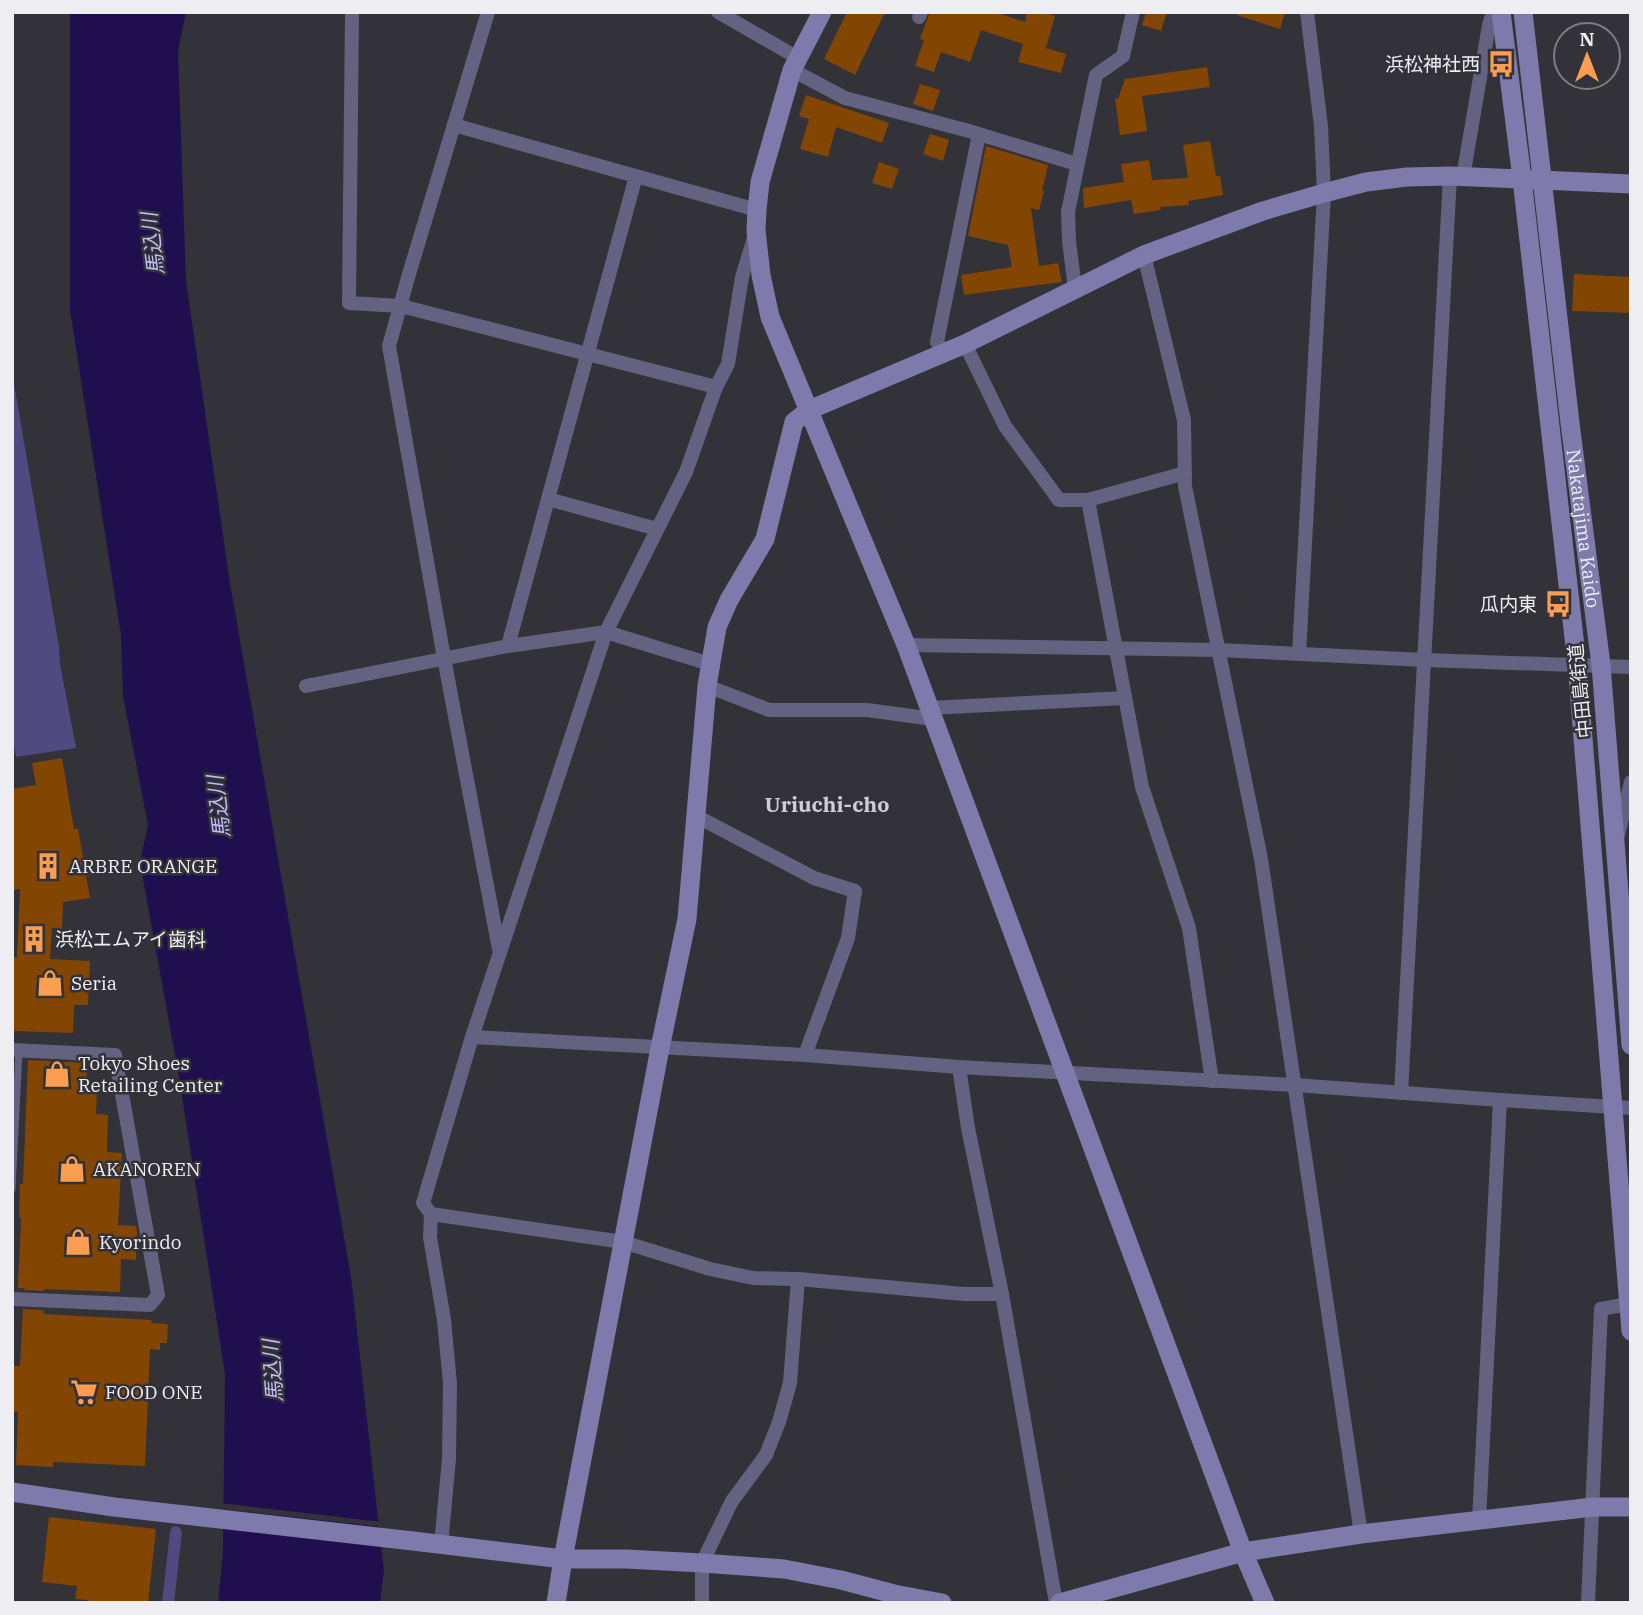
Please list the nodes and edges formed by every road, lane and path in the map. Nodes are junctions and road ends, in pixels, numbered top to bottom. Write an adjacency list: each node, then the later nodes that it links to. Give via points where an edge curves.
1 (352, 12): 22 (street, via 349,303)
2 (488, 12): 11 (street)
3 (822, 12): 10 (street)
4 (1133, 12): 13 (street, via 1123,56 1097,75)
5 (1307, 12): 18 (street)
6 (1493, 12): 15 (street)
7 (1501, 12): 16 (street, 中田島街道)
8 (1523, 12): 16 (street, Nakatajima Kaido)
9 (724, 14): 10 (street)
10 (795, 64): 12 (street, via 845,98); 19 (street, via 760,182)
11 (454, 125): 14 (street); 22 (street)
12 (979, 134): 13 (street); 24 (street, via 937,342)
13 (1077, 164): 21 (street, via 1068,212)
14 (636, 176): 19 (street); 25 (street)
15 (1457, 176): 16 (street); 18 (street, via 1366,182); 39 (street)
16 (1532, 179): 17 (street); 41 (street, 中田島街道); 42 (street, Nakatajima Kaido)
17 (1631, 184)
18 (1324, 193): 20 (street); 37 (street)
19 (756, 220): 26 (street, via 728,364); 27 (street, via 770,317)
20 (1144, 256): 21 (street); 28 (street, via 1184,420)
21 (1076, 288): 23 (street)
22 (401, 306): 25 (street); 38 (street, via 389,346)
23 (965, 344): 24 (street); 30 (street, via 1005,426 1059,500)
24 (945, 352): 27 (street)
25 (588, 356): 26 (street); 29 (street)
26 (716, 387): 31 (street, via 685,472)
27 (809, 410): 33 (street); 40 (street, via 794,422 765,539 717,627)
28 (1185, 473): 30 (street); 36 (street)
29 (548, 499): 31 (street); 34 (street)
30 (1087, 500): 35 (street)
31 (657, 529): 32 (street)
32 (606, 632): 34 (street); 40 (street); 51 (street)
33 (906, 645): 35 (street); 47 (street)
34 (508, 646): 38 (street)
35 (1116, 649): 36 (street); 46 (street)
36 (1218, 650): 37 (street); 60 (street, via 1261,859)
37 (1299, 654): 39 (street)
38 (444, 658): 45 (street); 51 (street)
39 (1425, 660): 41 (street); 61 (street)
40 (710, 664): 44 (street)
41 (1577, 664): 42 (street); 63 (street, 中田島街道)
42 (1601, 665): 43 (street); 50 (street, Nakatajima Kaido)
43 (1631, 667)
44 (708, 685): 47 (street, via 769,710); 49 (street)
45 (306, 686)
46 (1125, 698): 47 (street); 59 (street, via 1142,787 1189,928)
47 (931, 714): 58 (street)
48 (1631, 782): 50 (street)
49 (696, 816): 54 (street, via 687,919); 56 (street, via 814,878 855,891 848,938)
50 (1615, 847): 53 (street, Nakatajima Kaido)
51 (499, 950): 52 (street)
52 (472, 1037): 54 (street); 65 (street, via 423,1203)
53 (1631, 1045)
54 (660, 1048): 56 (street); 66 (street)
55 (15, 1050): 64 (lane); 69 (street, via 115,1055 158,1295 150,1305)
56 (805, 1055): 57 (street)
57 (959, 1066): 58 (street); 68 (street)
58 (1065, 1071): 59 (street); 78 (street)
59 (1212, 1081): 60 (street)
60 (1295, 1085): 61 (street); 76 (street)
61 (1401, 1093): 62 (street)
62 (1500, 1101): 63 (street); 75 (street)
63 (1622, 1107): 70 (street, 中田島街道)
64 (12, 1189)
65 (431, 1214): 66 (street); 77 (street, via 430,1237 450,1383)
66 (623, 1242): 67 (street, via 752,1278); 79 (street)
67 (798, 1279): 68 (street); 80 (street, via 790,1383 779,1422 766,1455 732,1502)
68 (1002, 1294): 85 (street)
69 (12, 1299)
70 (1628, 1304): 71 (street, 中田島街道); 73 (street, via 1601,1309)
71 (1631, 1331)
72 (12, 1492): 77 (street)
73 (1593, 1507): 74 (street); 75 (street); 87 (street)
74 (1631, 1507)
75 (1479, 1521): 76 (street)
76 (1361, 1534): 78 (street)
77 (441, 1545): 79 (street)
78 (1243, 1552): 85 (street); 86 (street)
79 (563, 1559): 80 (street); 82 (street)
80 (702, 1563): 81 (street, via 784,1569 841,1580); 83 (street)
81 (894, 1599): 84 (street)
82 (556, 1603)
83 (702, 1603)
84 (942, 1603)
85 (1058, 1603)
86 (1265, 1603)
87 (1588, 1603)

